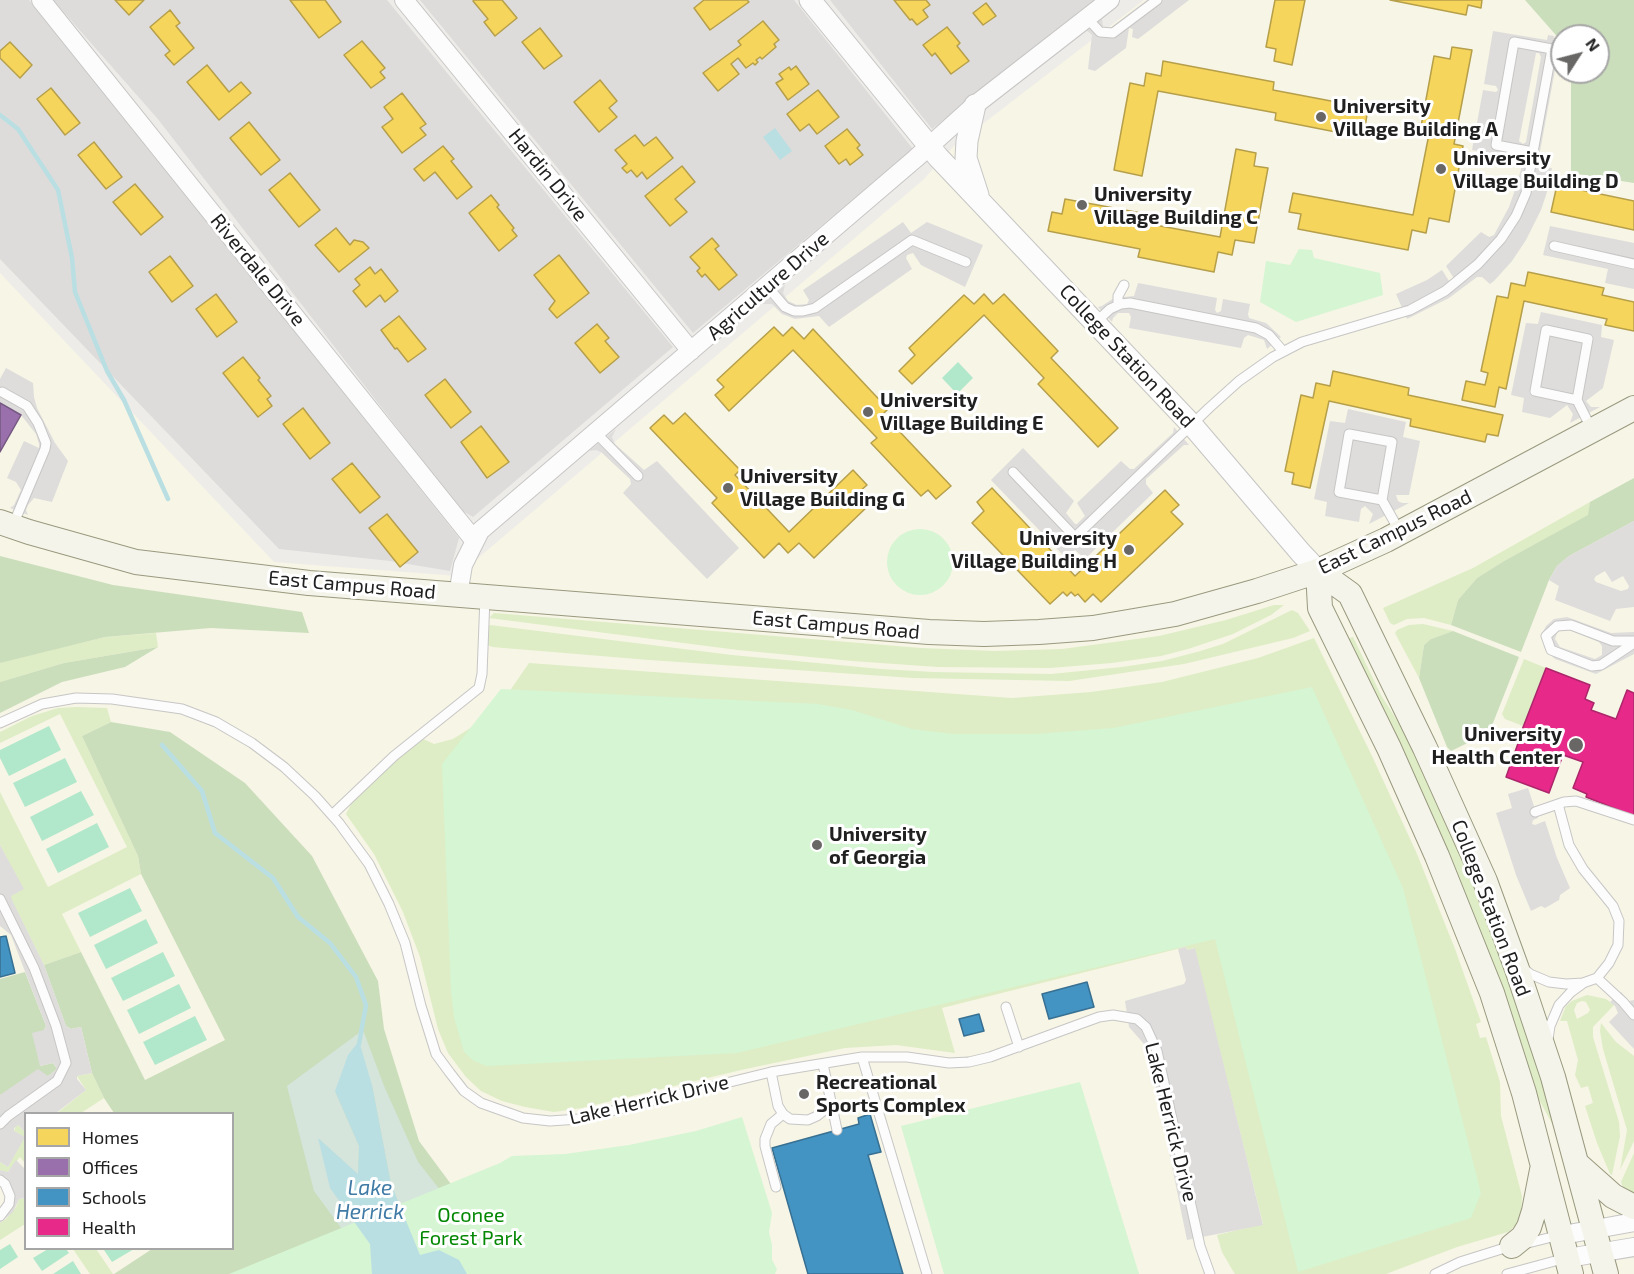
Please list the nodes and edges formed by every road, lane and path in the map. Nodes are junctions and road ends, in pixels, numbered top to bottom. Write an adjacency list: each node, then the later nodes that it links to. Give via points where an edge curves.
1 (41, 0): 31 (street, Riverdale Drive)
2 (404, 0): 18 (street, Hardin Drive)
3 (810, 0): 8 (street, College Station Road)
4 (1110, 0): 6 (street, Agriculture Drive)
5 (1157, 0): 6 (lane, via 1113,33 1100,32)
6 (1087, 18): 7 (street, Agriculture Drive)
7 (975, 105): 8 (street, Agriculture Drive); 10 (street, via 966,158)
8 (929, 147): 10 (street, College Station Road); 15 (street, Agriculture Drive)
9 (1533, 152): 9 (lane, via 1552,49 1515,42 1496,145); 19 (lane, via 1526,193 1516,216 1486,256 1456,282 1410,310)
10 (980, 201): 17 (street, College Station Road)
11 (1554, 246): 13 (lane)
12 (966, 262): 15 (lane, via 912,240 815,308 803,311 785,307)
13 (1634, 264)
14 (1124, 285): 16 (lane)
15 (767, 286): 18 (street, Agriculture Drive)
16 (1118, 305): 17 (lane); 19 (lane, via 1130,303 1256,328 1269,335)
17 (1096, 322): 23 (street, College Station Road)
18 (692, 351): 25 (street, Agriculture Drive)
19 (1282, 351): 23 (lane, via 1239,381)
20 (2, 392): 29 (lane, via 27,406 46,443)
21 (1577, 400): 21 (lane, via 1588,339 1546,330 1534,391); 24 (lane)
22 (1634, 408): 24 (main road, East Campus Road)
23 (1192, 425): 26 (lane, via 1075,537); 32 (street, College Station Road)
24 (1592, 430): 30 (main road, East Campus Road)
25 (596, 433): 27 (lane); 31 (street, Agriculture Drive)
26 (1013, 472)
27 (638, 476)
28 (1382, 500): 28 (lane, via 1339,492 1349,434 1392,442); 30 (lane)
29 (6, 524): 33 (main road, East Campus Road, via 136,562 309,583)
30 (1400, 532): 32 (main road, East Campus Road)
31 (474, 540): 33 (street, Agriculture Drive, via 463,565)
32 (1318, 571): 34 (main road, East Campus Road, via 1175,614 1093,628 984,634); 42 (main road, College Station Road, via 1350,594 1435,768); 56 (main road, College Station Road, via 1320,608 1389,747 1492,993)
33 (458, 595): 34 (main road, East Campus Road)
34 (485, 597): 39 (lane, via 479,688 394,756)
35 (1634, 642): 35 (lane, via 1613,641 1571,625 1557,626 1546,636 1551,650 1592,666 1601,665)
36 (0, 723): 39 (lane, Lake Herrick Drive, via 42,704 76,698 182,709 216,722 252,743 284,767)
37 (1558, 804): 38 (lane); 40 (lane, via 1581,802); 43 (lane, via 1569,845 1613,906 1619,921 1615,954)
38 (1535, 812)
39 (332, 815): 51 (lane, Lake Herrick Drive, via 369,864 389,904 405,943 436,1054 464,1091 481,1103 523,1118 579,1119)
40 (1634, 820)
41 (1, 902): 54 (lane, via 34,968 66,1063 57,1081)
42 (1514, 959): 44 (lane, via 1539,979 1558,984); 48 (main road, College Station Road)
43 (1597, 978): 44 (lane); 46 (lane)
44 (1583, 983): 48 (lane, via 1565,997 1554,1014)
45 (1006, 1006): 47 (lane)
46 (1634, 1015)
47 (1019, 1047): 49 (lane, Lake Herrick Drive, via 969,1062); 69 (lane, Lake Herrick Drive, via 1099,1017 1137,1019 1146,1027 1157,1052 1200,1246)
48 (1546, 1056): 57 (main road, College Station Road)
49 (862, 1057): 50 (lane, Lake Herrick Drive); 68 (lane)
50 (823, 1064): 51 (lane, Lake Herrick Drive); 52 (lane)
51 (771, 1072): 53 (lane)
52 (832, 1104): 53 (lane, via 808,1120 790,1119); 55 (lane)
53 (783, 1114): 59 (lane, via 771,1124 765,1139)
54 (0, 1124)
55 (837, 1130)
56 (1543, 1164): 64 (main road, via 1529,1227); 66 (main road, College Station Road)
57 (1577, 1164): 60 (main road, via 1613,1196); 63 (main road, College Station Road)
58 (0, 1180): 61 (lane, via 10,1196)
59 (776, 1187)
60 (1634, 1207)
61 (0, 1216)
62 (1634, 1222): 63 (street)
63 (1594, 1228): 66 (street); 67 (main road, College Station Road)
64 (1512, 1246): 66 (lane); 70 (lane)
65 (1634, 1247): 67 (street)
66 (1567, 1256): 67 (street); 71 (lane)
67 (1603, 1263)
68 (927, 1274)
69 (1210, 1274)
70 (1435, 1274)
71 (1507, 1274)

